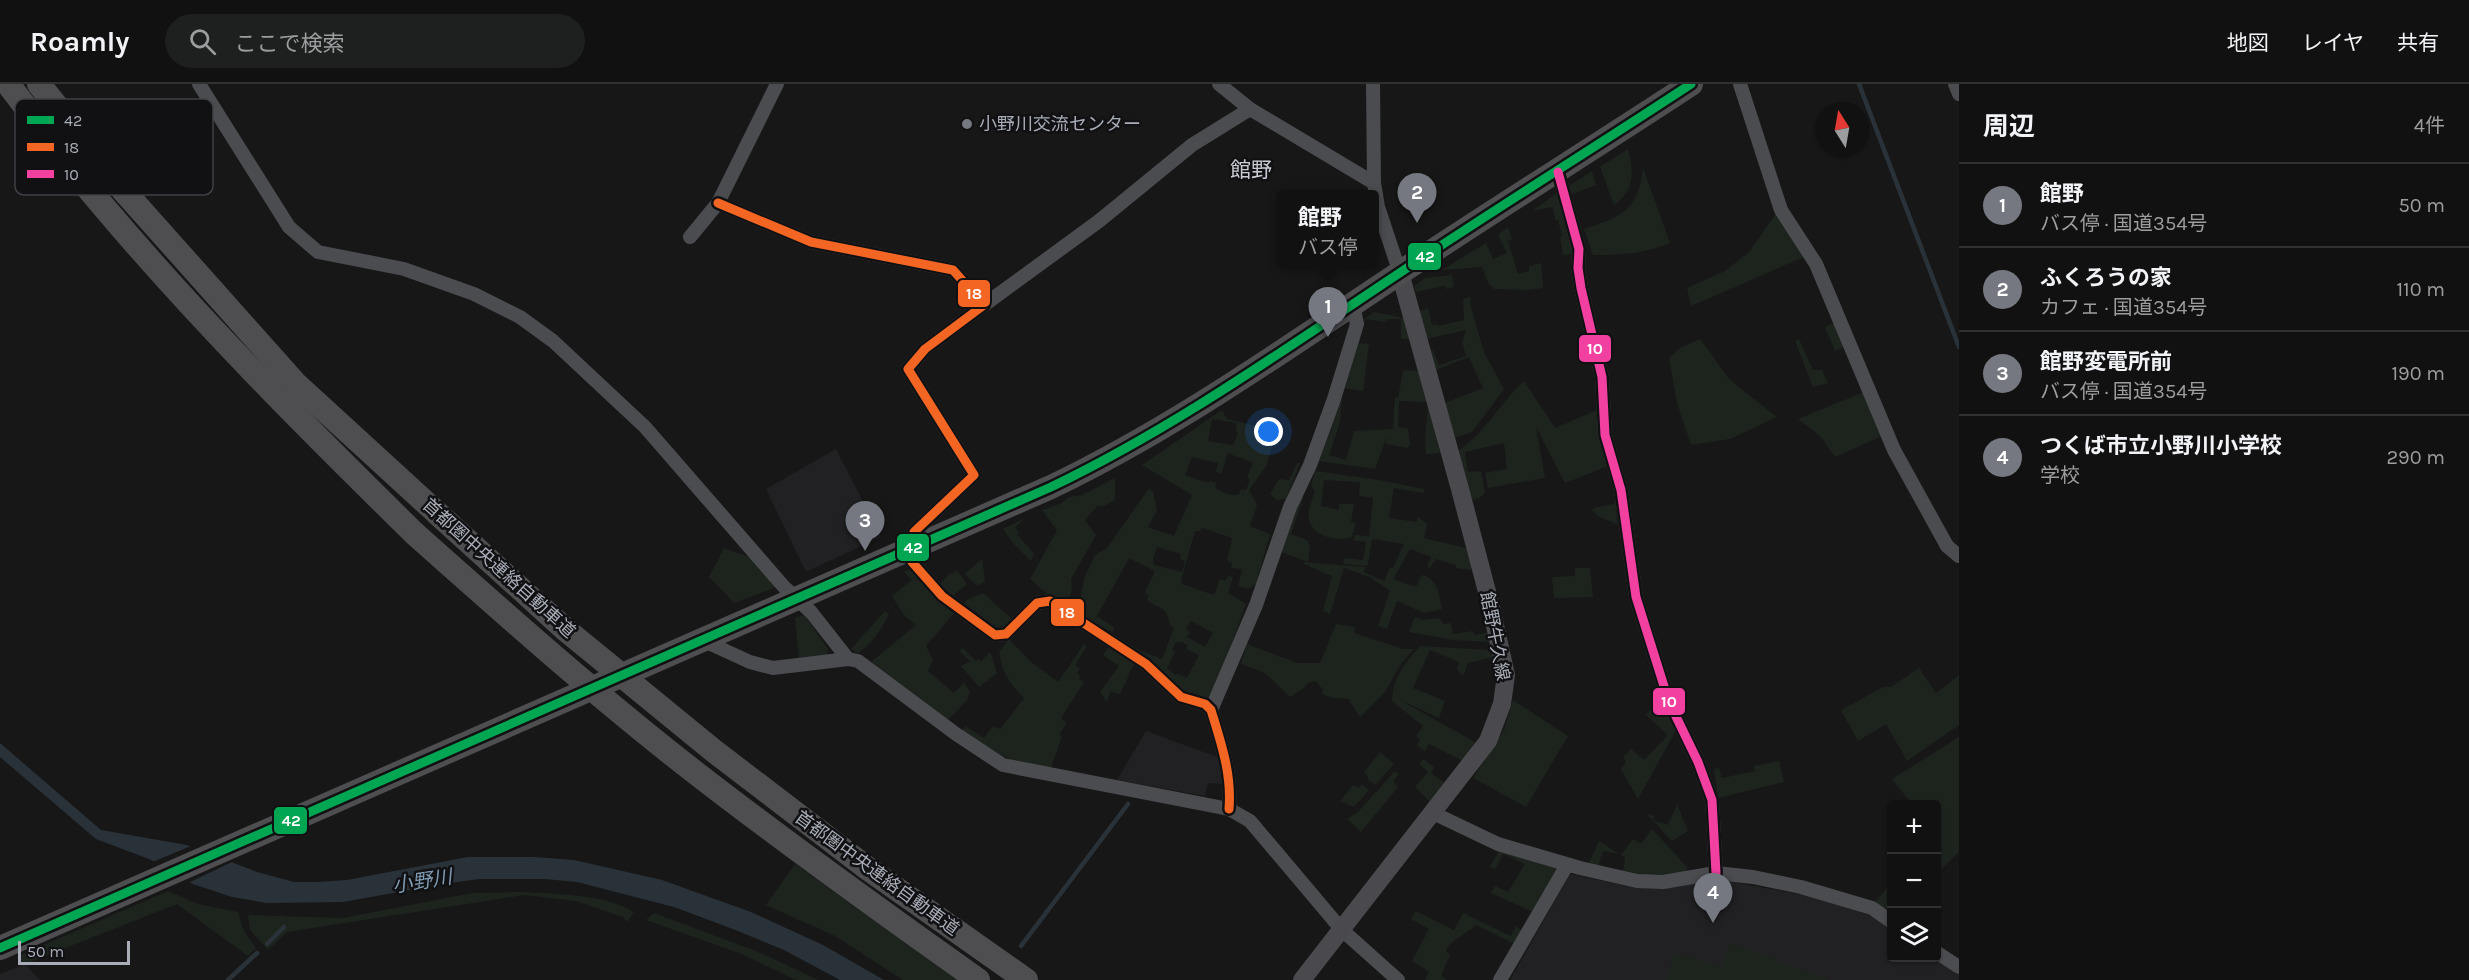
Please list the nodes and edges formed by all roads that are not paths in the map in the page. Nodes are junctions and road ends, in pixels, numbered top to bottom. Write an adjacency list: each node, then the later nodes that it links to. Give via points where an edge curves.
1 (8, 84): 11 (highway, 首都圏中央連絡自動車道, bridge)
2 (39, 84): 12 (highway, 首都圏中央連絡自動車道, bridge)
3 (199, 84): 13 (street)
4 (777, 84): 21 (street)
5 (1219, 84): 15 (street)
6 (1372, 84): 17 (street)
7 (1691, 84): 16 (highway)
8 (1740, 84): 28 (street, via 1781,210 1816,264 1894,450 1947,546)
9 (1955, 84): 10 (street)
10 (1959, 94)
11 (20, 99)
12 (51, 99)
13 (208, 99)
14 (213, 106): 29 (street, via 289,227 318,252 404,269 474,294 553,341 645,427)
15 (1250, 108): 17 (street); 25 (street, via 1192,145 1099,221)
16 (1558, 172): 24 (highway); 36 (street, via 1579,249 1581,290 1602,377 1605,435 1622,490 1636,597 1669,702 1712,800)
17 (1374, 183): 18 (street)
18 (1375, 190)
19 (94, 195): 42 (highway, 首都圏中央連絡自動車道, bridge, via 277,397 415,534 538,644 691,769)
20 (127, 195): 43 (highway, 首都圏中央連絡自動車道, bridge, via 287,374 566,630 714,751 867,868)
21 (718, 203): 23 (street); 25 (street, via 811,242 953,270)
22 (1379, 210): 24 (street)
23 (690, 237)
24 (1400, 273): 26 (highway); 34 (main road, 館野牛久線, via 1506,675 1502,704 1488,741)
25 (984, 305): 27 (street, via 925,349 908,369 974,475 914,532)
26 (1353, 305): 27 (highway, via 1106,460); 32 (street, via 1356,324 1334,399 1256,605)
27 (909, 548): 29 (highway); 32 (street, via 912,562 942,596 995,635 1006,634 1037,603 1050,601 1146,664 1181,697 1206,704)
28 (1959, 556)
29 (797, 598): 30 (highway); 31 (street)
30 (702, 640): 31 (street, via 773,668); 39 (highway)
31 (848, 659): 33 (street, via 858,661 1003,765)
32 (1211, 710): 33 (street, via 1226,759)
33 (1229, 809): 38 (street, via 1250,821)
34 (1433, 813): 35 (street, via 1498,844); 38 (main road, 館野牛久線)
35 (1567, 865): 36 (street, via 1637,881 1663,882); 46 (street)
36 (1716, 873): 37 (street, via 1801,887 1872,909)
37 (1887, 919)
38 (1342, 930): 44 (main road, 館野牛久線); 45 (street)
39 (0, 948)
40 (1941, 955): 41 (street)
41 (1959, 967)
42 (978, 980)
43 (1026, 980)
44 (1302, 980)
45 (1398, 980)
46 (1500, 980)

